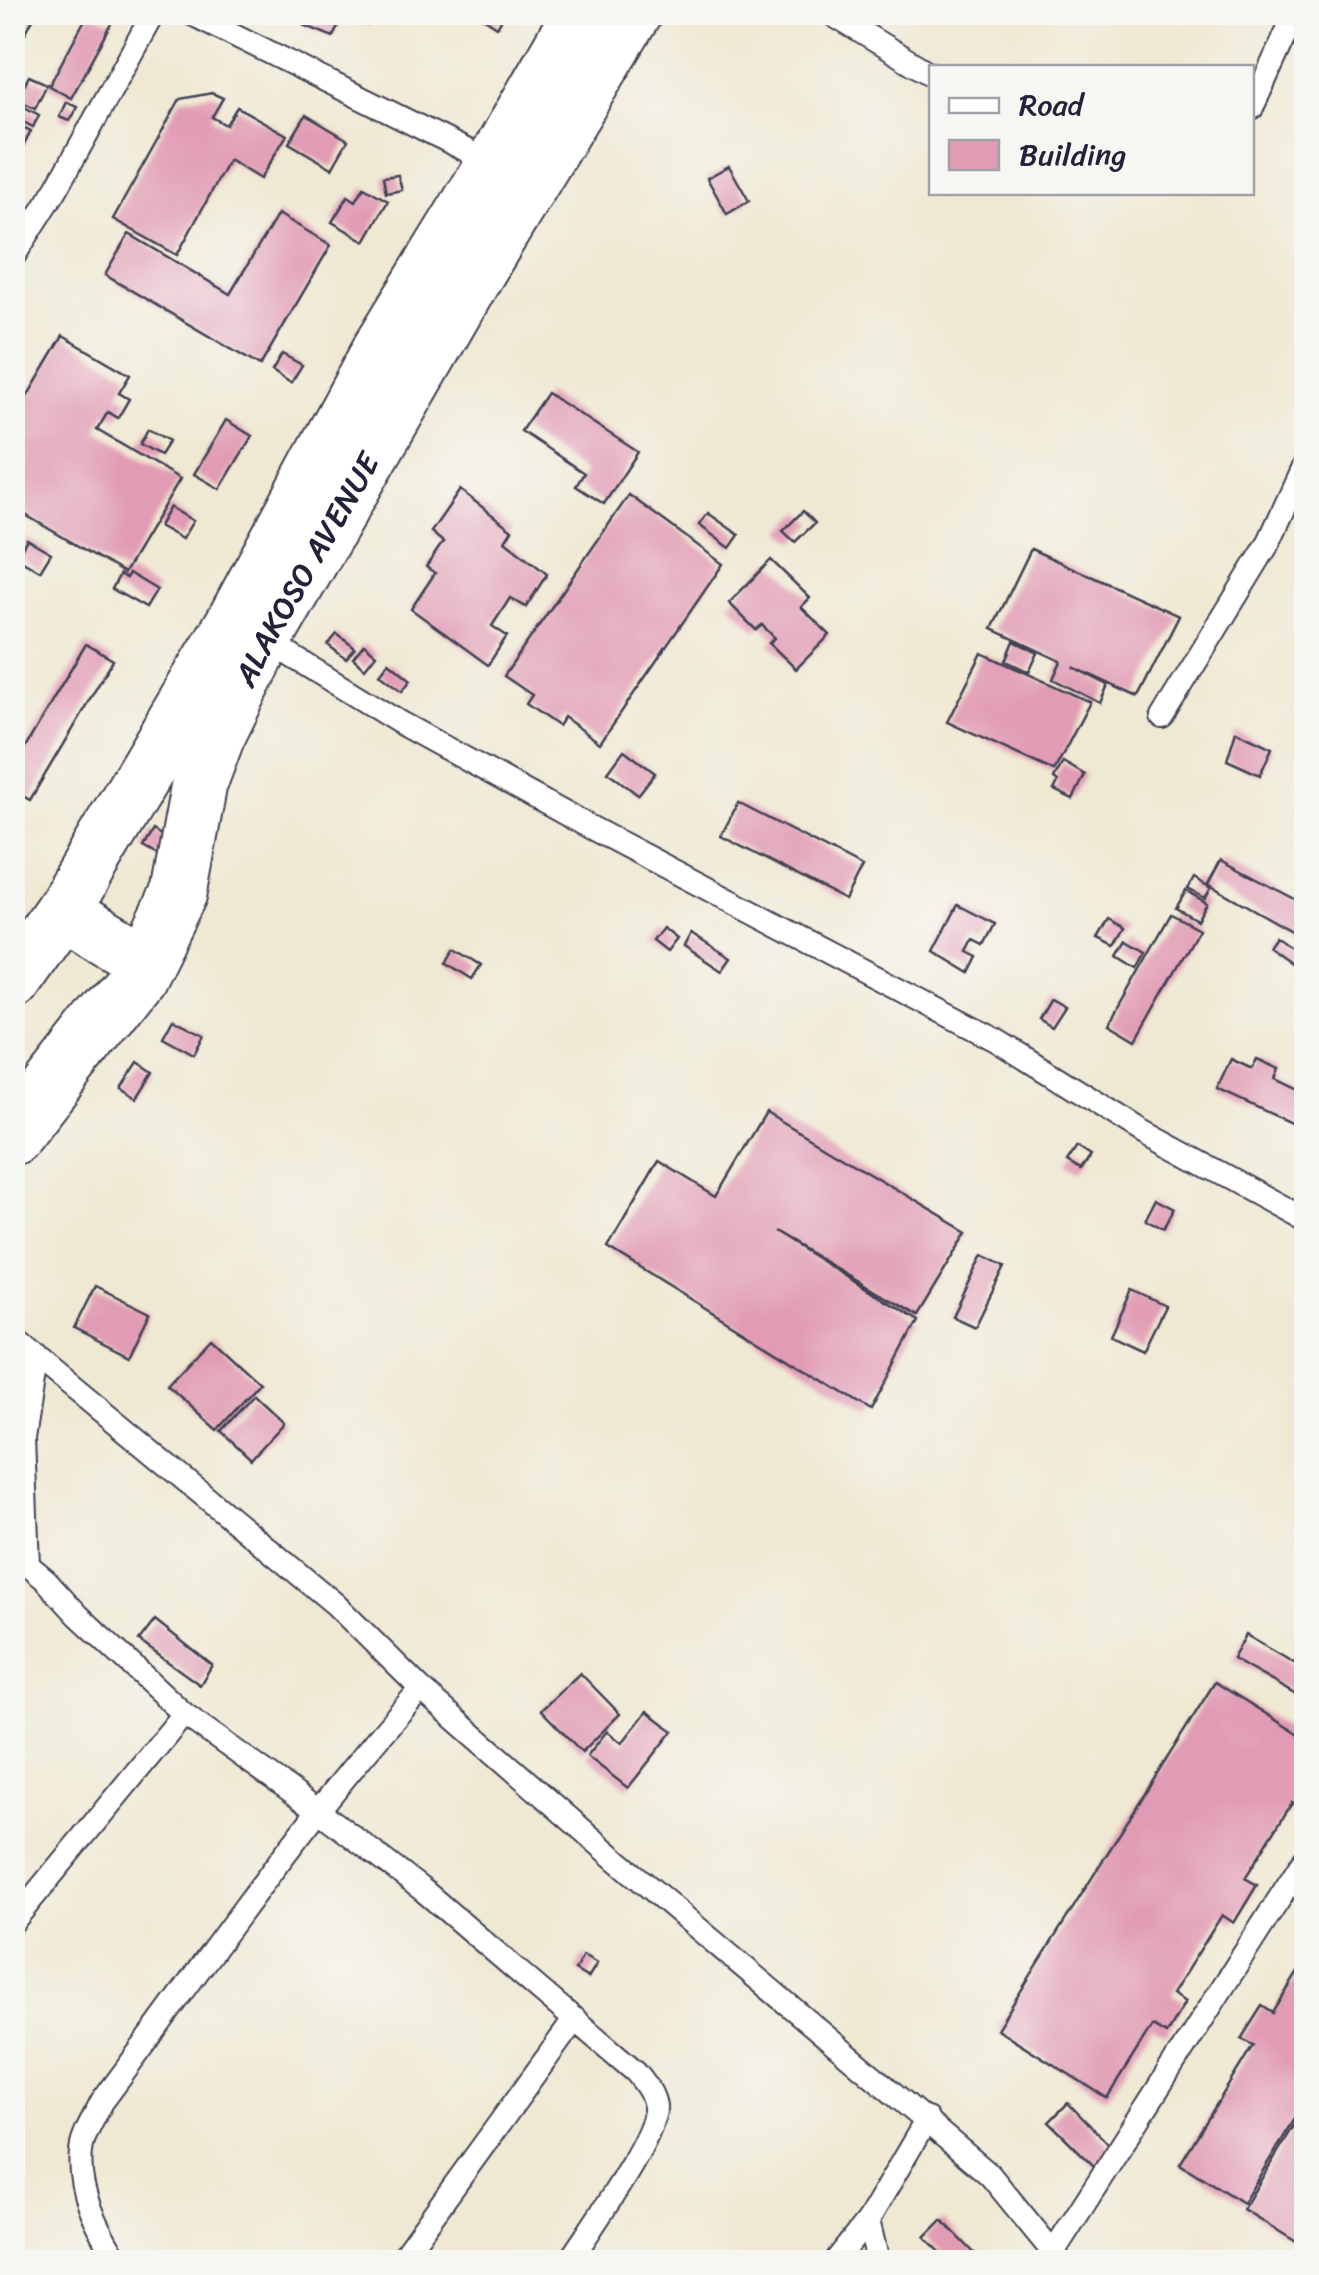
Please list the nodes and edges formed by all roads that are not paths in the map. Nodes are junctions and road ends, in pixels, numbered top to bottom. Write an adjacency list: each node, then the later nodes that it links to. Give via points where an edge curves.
1 (154, 12): 10 (lane)
2 (188, 12): 9 (lane)
3 (581, 12): 9 (street, ALAKOSO AVENUE)
4 (634, 12): 9 (street, ALAKOSO AVENUE)
5 (828, 12): 7 (lane)
6 (1296, 12): 8 (lane)
7 (929, 73)
8 (1254, 104)
9 (513, 174): 12 (street, ALAKOSO AVENUE, via 382,348)
10 (12, 259)
11 (1306, 462): 13 (lane, via 1259,559)
12 (250, 631): 14 (street, ALAKOSO AVENUE); 15 (street, ALAKOSO AVENUE, via 199,784 179,893); 18 (lane, via 419,733 996,1040 1144,1132)
13 (1162, 717)
14 (62, 911): 15 (street); 16 (street, ALAKOSO AVENUE)
15 (145, 961): 17 (street, ALAKOSO AVENUE)
16 (12, 982)
17 (12, 1137)
18 (1306, 1220)
19 (12, 1337): 20 (lane)
20 (36, 1356): 21 (lane, via 24,1438); 22 (lane, via 335,1604)
21 (20, 1563): 23 (lane)
22 (422, 1689): 24 (lane); 28 (lane)
23 (184, 1714): 24 (lane); 26 (lane)
24 (320, 1811): 27 (lane); 31 (lane, via 102,2102 82,2143 81,2179 96,2226)
25 (1306, 1857): 30 (lane)
26 (12, 1922)
27 (575, 2018): 32 (lane); 33 (lane, via 636,2072 655,2107 642,2145)
28 (926, 2120): 29 (lane); 30 (lane, via 990,2175)
29 (868, 2220): 34 (lane); 35 (lane)
30 (1058, 2257)
31 (118, 2262)
32 (399, 2262)
33 (568, 2262)
34 (835, 2262)
35 (878, 2262)

